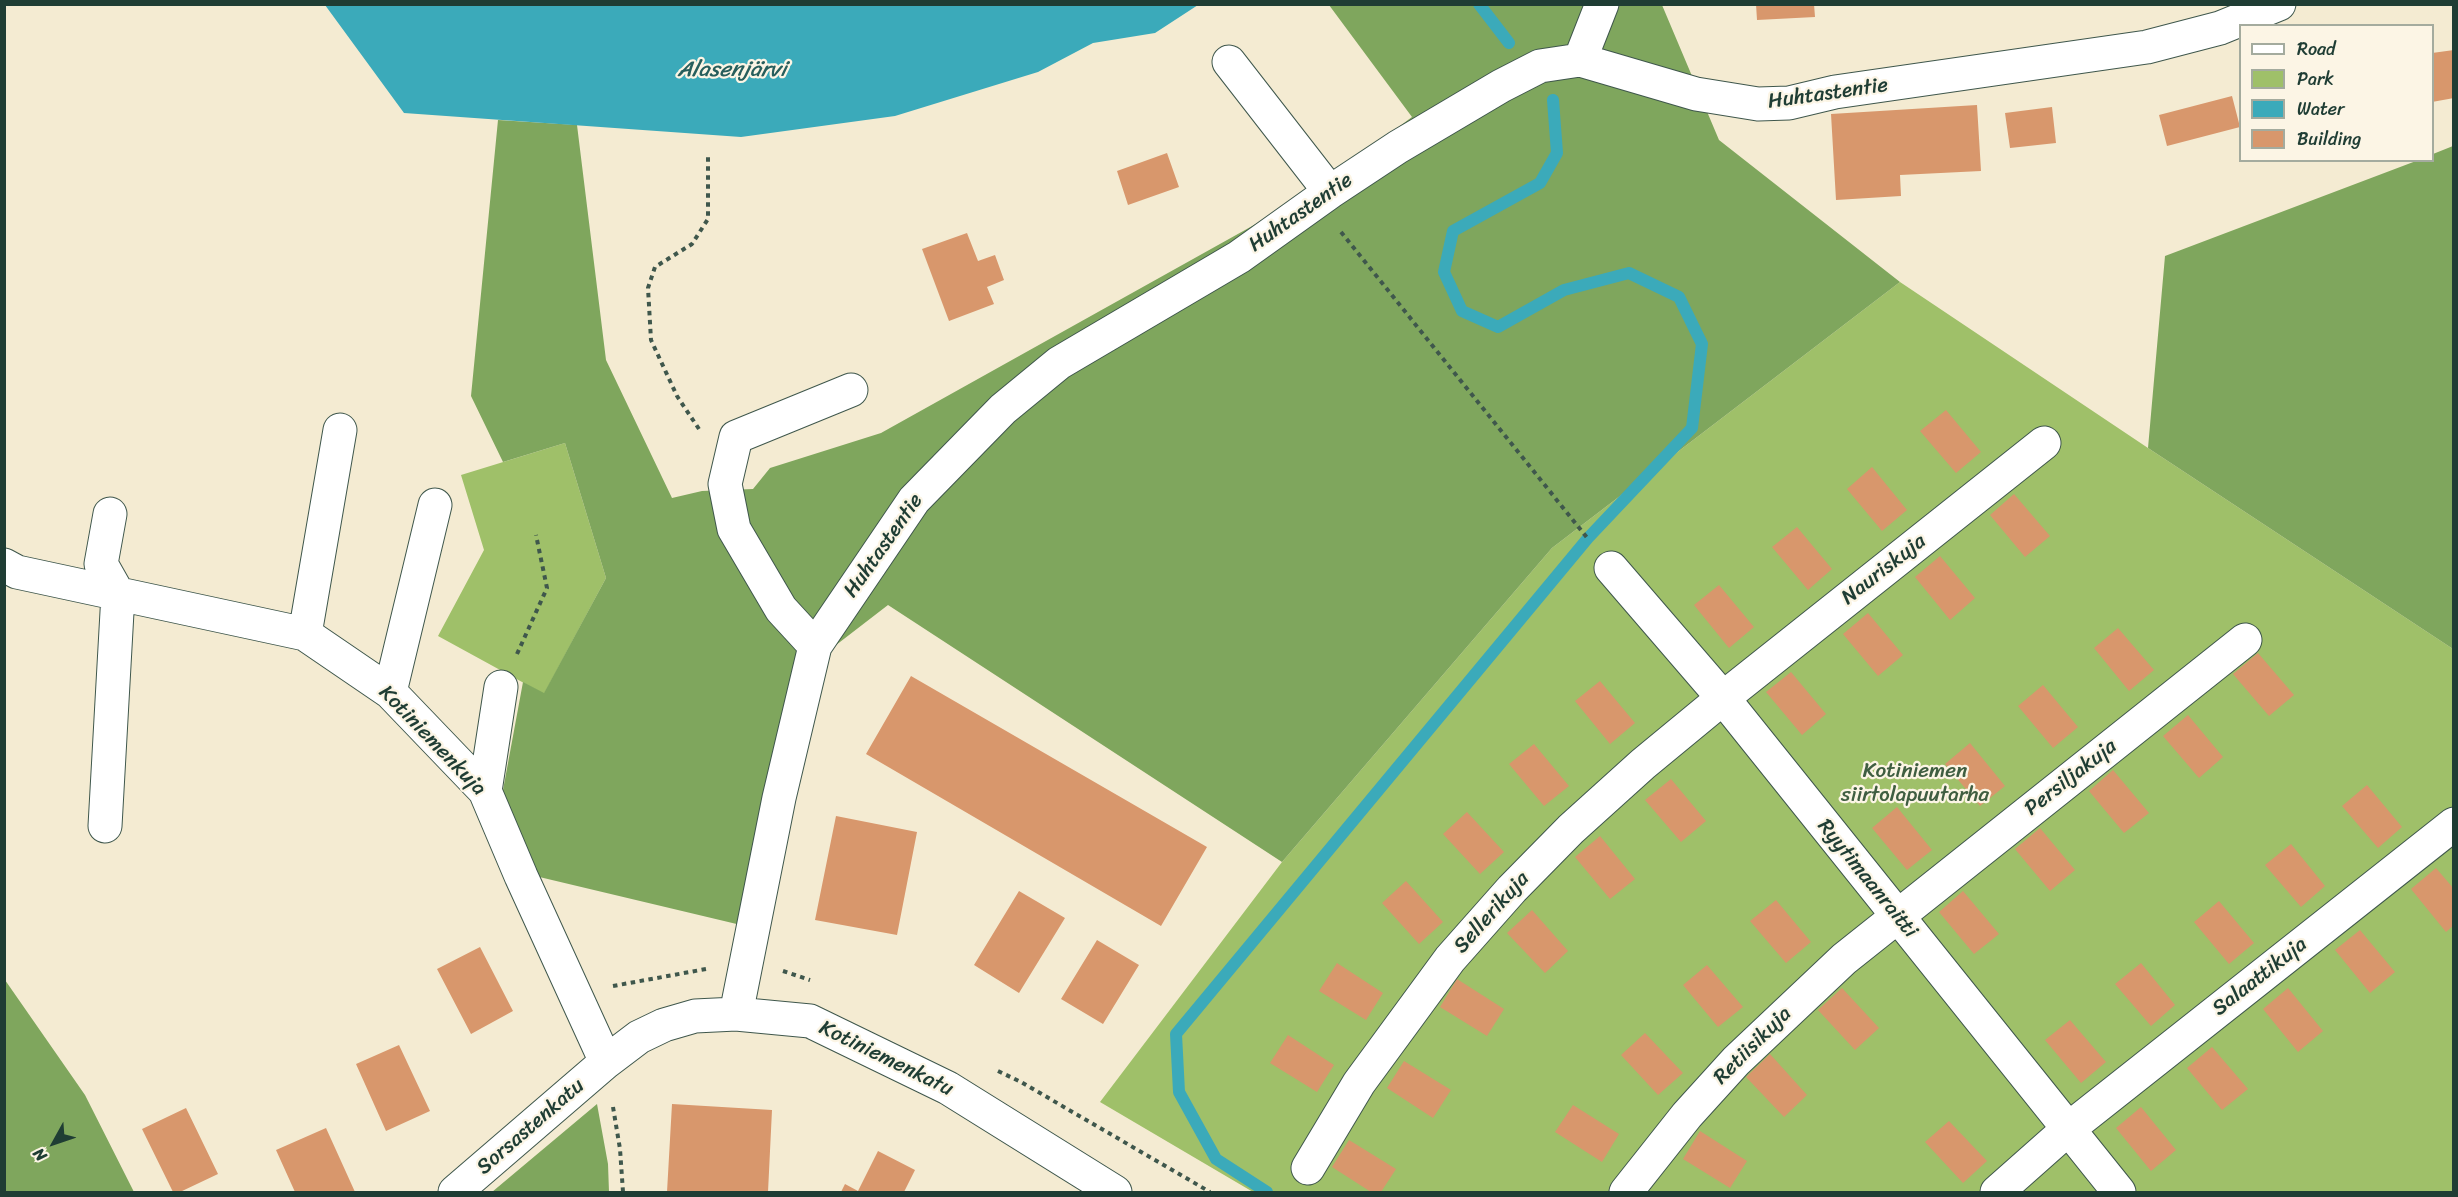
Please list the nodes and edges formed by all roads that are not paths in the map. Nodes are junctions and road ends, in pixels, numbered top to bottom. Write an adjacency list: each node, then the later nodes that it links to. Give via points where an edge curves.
1 (1602, 4): 3 (street)
2 (2279, 4): 3 (street, Huhtastentie, via 2220,28 2147,47 1835,92 1789,103 1758,104 1696,94)
3 (1580, 60): 5 (street, Huhtastentie, via 1540,66 1501,86)
4 (1229, 62): 5 (street)
5 (1323, 197): 16 (street, Huhtastentie, via 1239,257 1059,363 1003,409 914,500)
6 (850, 390): 16 (street, via 736,437 725,484 734,529 781,609)
7 (340, 430): 14 (street)
8 (2044, 443): 19 (street, Nauriskuja)
9 (435, 505): 18 (street)
10 (110, 514): 13 (street, via 101,564)
11 (4, 565): 13 (street, Kotiniemenkuja, via 17,572)
12 (1611, 568): 19 (street, Ryytimaanraitti)
13 (118, 594): 14 (street, Kotiniemenkuja); 22 (street)
14 (305, 634): 18 (street, Kotiniemenkuja)
15 (2245, 640): 23 (street, Persiljakuja)
16 (815, 646): 24 (street, Huhtastentie, via 779,798)
17 (501, 687): 20 (street)
18 (390, 692): 20 (street, Kotiniemenkuja)
19 (1723, 698): 23 (street, Ryytimaanraitti); 27 (street, Sellerikuja, via 1571,829 1450,959 1359,1083)
20 (485, 791): 25 (street, Kotiniemenkuja)
21 (2454, 824): 26 (street, Salaattikuja)
22 (105, 826)
23 (1897, 916): 26 (street, Ryytimaanraitti); 30 (street, Retiisikuja, via 1844,959 1736,1061)
24 (736, 1014): 25 (street, Kotiniemenkatu, via 695,1016 664,1025 639,1037); 29 (street, Kotiniemenkatu, via 810,1021 948,1088)
25 (606, 1062): 28 (street, Sorsastenkatu)
26 (2067, 1130): 31 (street, Salaattikuja); 32 (street, Ryytimaanraitti)
27 (1308, 1168)
28 (455, 1192)
29 (1115, 1192)
30 (1626, 1192)
31 (1997, 1192)
32 (2119, 1192)

